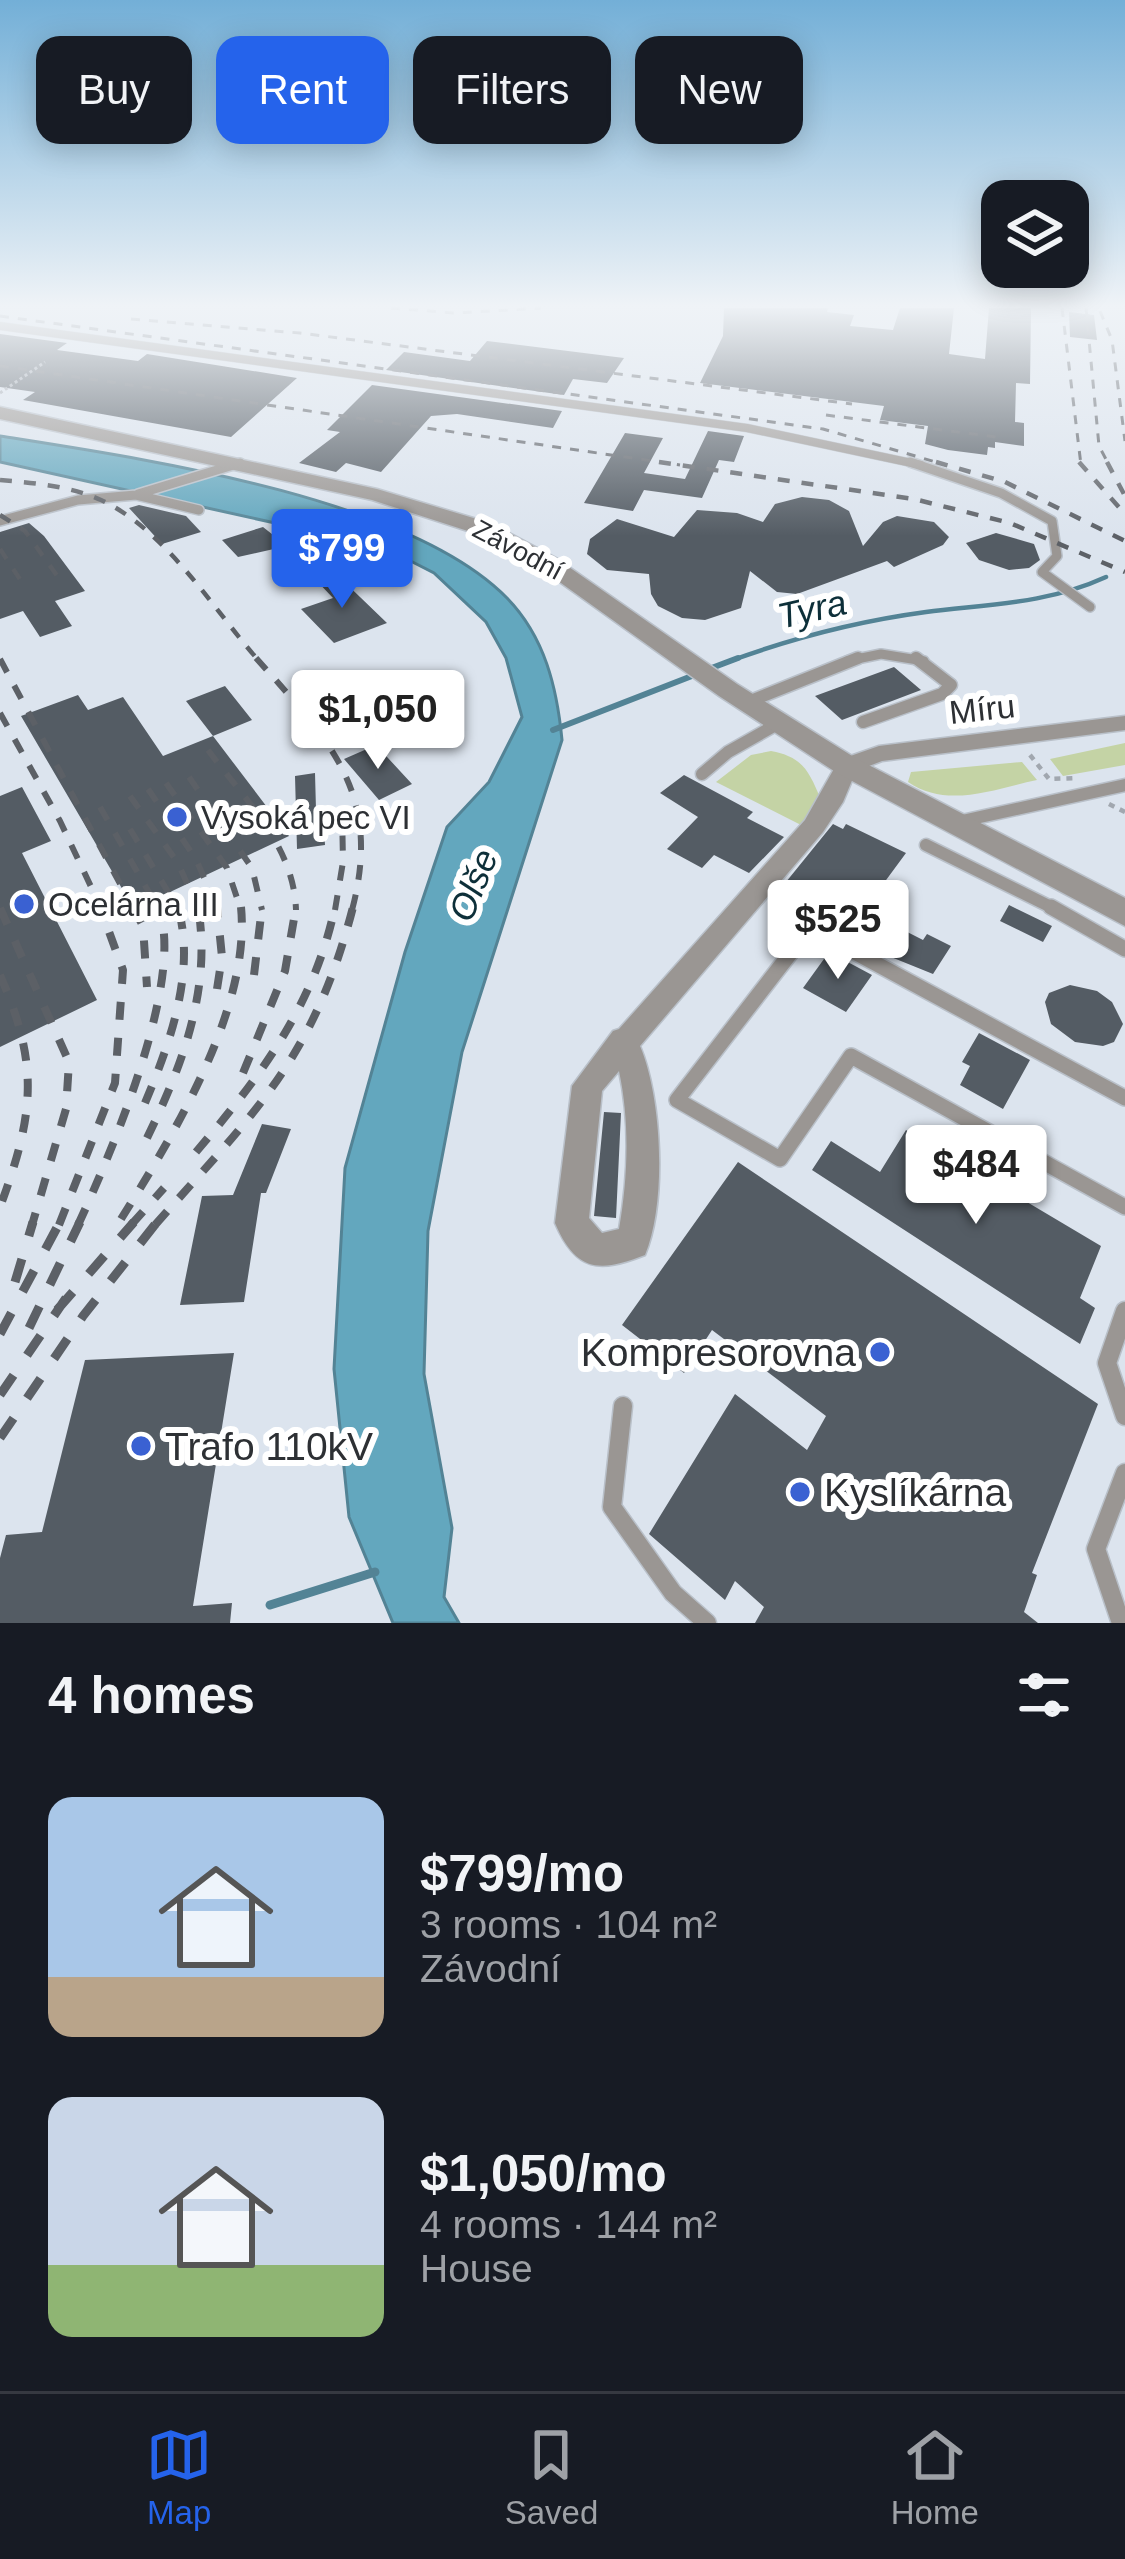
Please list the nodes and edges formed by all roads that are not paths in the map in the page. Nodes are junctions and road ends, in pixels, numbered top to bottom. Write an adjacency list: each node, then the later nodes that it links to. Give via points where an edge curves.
1 (419, 384): 7 (lane, via 874,453 996,493 1052,521 1057,556 1042,572)
2 (0, 413): 3 (street, Závodní)
3 (233, 465): 4 (lane); 8 (street, Závodní, via 377,495 482,528 548,563)
4 (136, 495): 5 (lane); 6 (lane)
5 (199, 510)
6 (0, 521)
7 (1090, 607)
8 (738, 696): 9 (lane, via 896,654 923,661 951,686); 10 (street, Závodní)
9 (863, 722)
10 (779, 723): 12 (street, Závodní); 13 (lane)
11 (1125, 723): 12 (street, Míru, via 879,754)
12 (847, 766): 15 (street, Závodní); 19 (street, via 814,826)
13 (702, 774)
14 (1125, 785): 15 (lane)
15 (952, 823): 17 (street, Závodní)
16 (926, 844): 18 (lane)
17 (1125, 913)
18 (1125, 949)
19 (623, 1040): 19 (street, via 586,1086 572,1223 595,1251 633,1243 640,1214 636,1063)
20 (1125, 1098): 21 (lane, via 810,928 677,1100 780,1159 850,1057)
21 (1125, 1207)
22 (1125, 1311): 24 (lane, via 1107,1363)
23 (623, 1406): 26 (lane, via 612,1507 673,1593)
24 (1125, 1416)
25 (1125, 1473): 27 (lane, via 1096,1549)
26 (707, 1623)
27 (1121, 1623)

